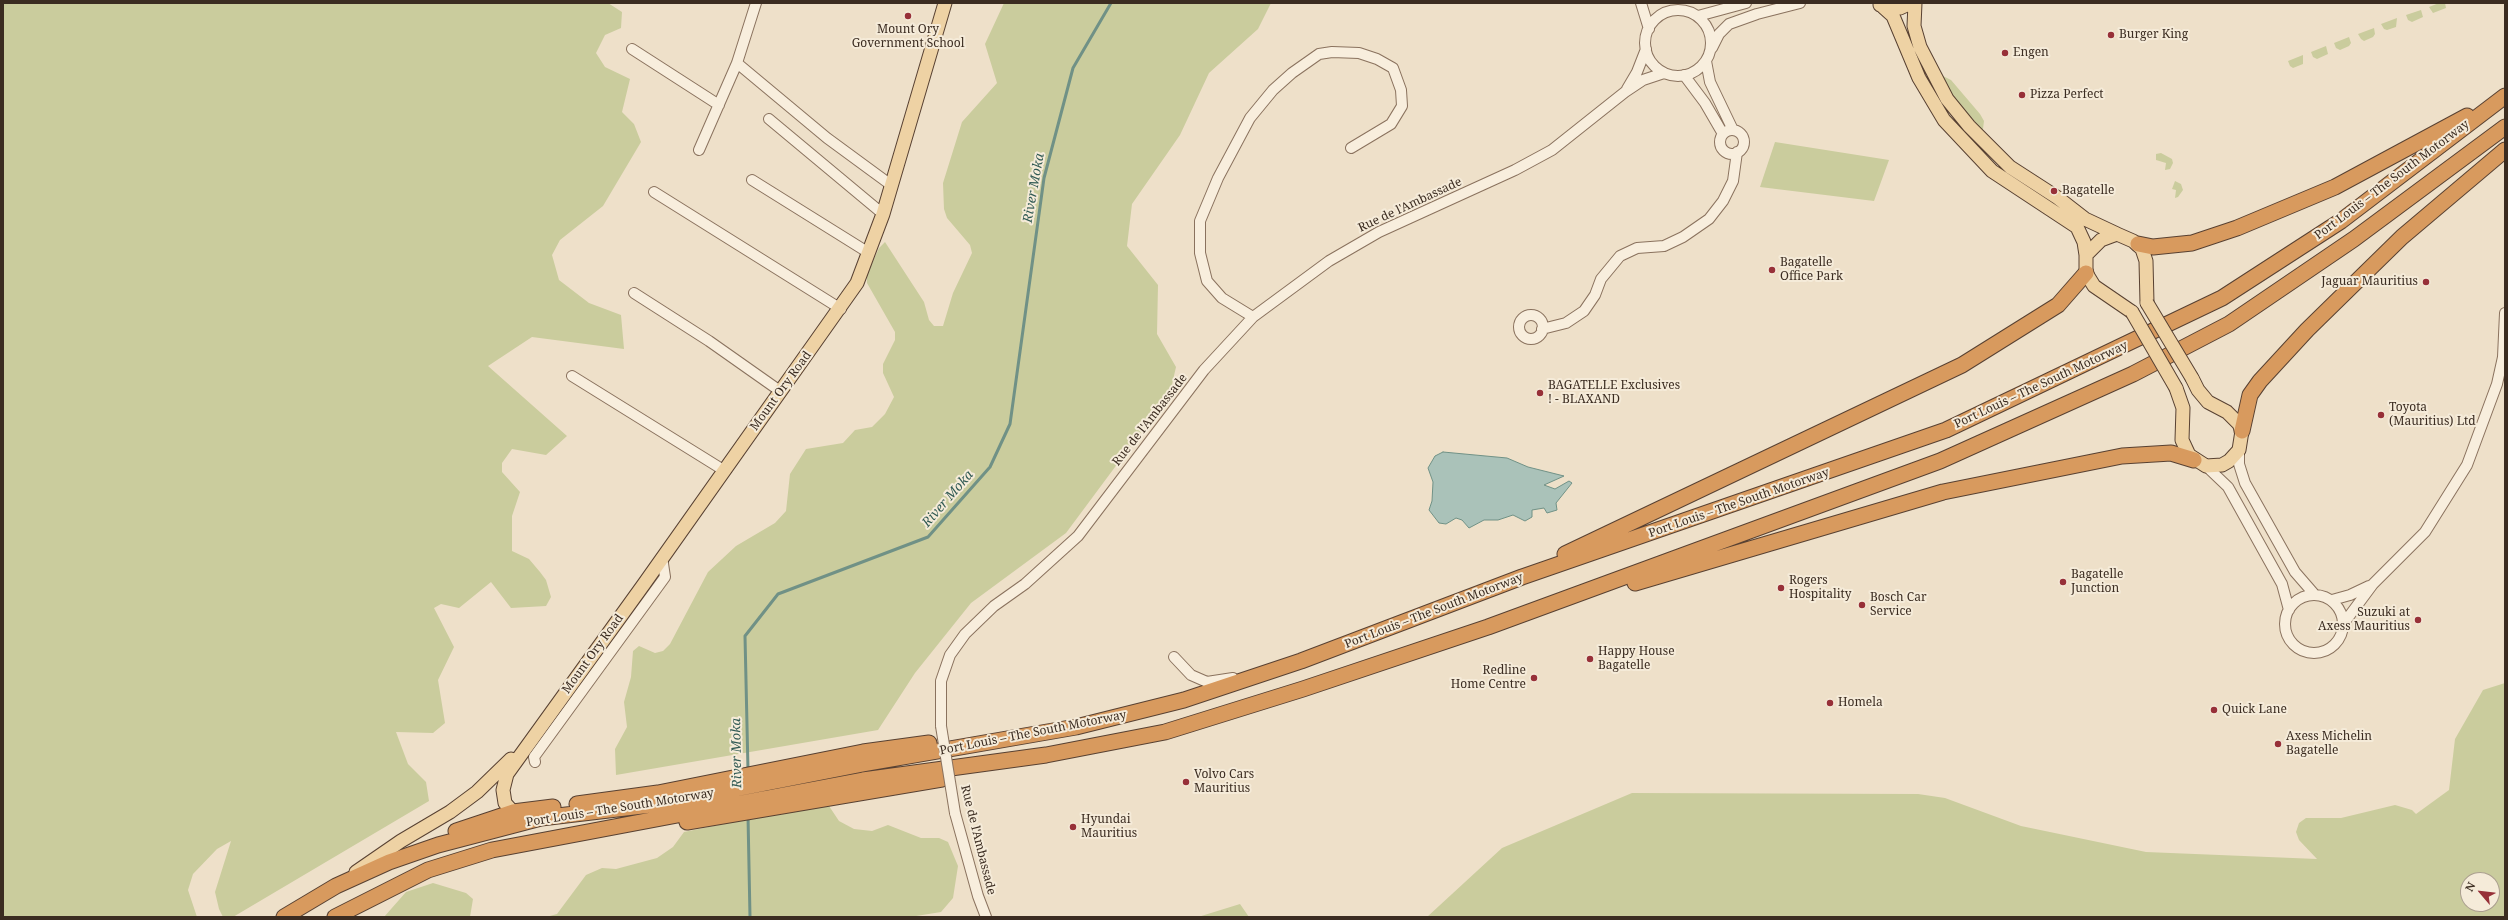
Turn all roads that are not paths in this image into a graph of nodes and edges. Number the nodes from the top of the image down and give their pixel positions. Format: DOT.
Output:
graph roads {
  1 [pos="756,3"];
  2 [pos="946,3"];
  3 [pos="1641,3"];
  4 [pos="1746,3"];
  5 [pos="1800,3"];
  6 [pos="1911,3"];
  7 [pos="1915,3"];
  8 [pos="1880,5"];
  9 [pos="1675,6"];
  10 [pos="1698,16"];
  11 [pos="1648,29"];
  12 [pos="632,49"];
  13 [pos="1646,49"];
  14 [pos="1710,51"];
  15 [pos="1706,61"];
  16 [pos="737,63"];
  17 [pos="1664,73"];
  18 [pos="1684,75"];
  19 [pos="1625,92"];
  20 [pos="2505,96"];
  21 [pos="719,105"];
  22 [pos="769,119"];
  23 [pos="2505,128"];
  24 [pos="1733,130"];
  25 [pos="1723,134"];
  26 [pos="1351,148"];
  27 [pos="699,150"];
  28 [pos="2505,150"];
  29 [pos="1737,152"];
  30 [pos="752,180"];
  31 [pos="891,185"];
  32 [pos="654,192"];
  33 [pos="883,214"];
  34 [pos="2117,234"];
  35 [pos="2138,244"];
  36 [pos="869,253"];
  37 [pos="2086,255"];
  38 [pos="2086,273"];
  39 [pos="634,293"];
  40 [pos="841,309"];
  41 [pos="2505,313"];
  42 [pos="1253,318"];
  43 [pos="1542,329"];
  44 [pos="572,376"];
  45 [pos="780,391"];
  46 [pos="2242,431"];
  47 [pos="2239,450"];
  48 [pos="2200,463"];
  49 [pos="725,471"];
  50 [pos="662,557"];
  51 [pos="1522,577"];
  52 [pos="2372,584"];
  53 [pos="2315,595"];
  54 [pos="2332,600"];
  55 [pos="2289,610"];
  56 [pos="2344,623"];
  57 [pos="1488,627"];
  58 [pos="1174,657"];
  59 [pos="1301,661"];
  60 [pos="532,736"];
  61 [pos="535,762"];
  62 [pos="660,810"];
  63 [pos="513,812"];
  64 [pos="389,862"];
  65 [pos="336,886"];
  66 [pos="284,917"];
  67 [pos="335,917"];
  68 [pos="986,917"];
  1 -- 16 [label="street"];
  2 -- 31 [label="main road, Mount Ory Road"];
  3 -- 11 [label="street"];
  4 -- 10 [label="street"];
  5 -- 14 [label="street"];
  6 -- 8 [label="main road"];
  7 -- 34 [label="main road"];
  8 -- 37 [label="main road"];
  9 -- 10 [label="street"];
  9 -- 11 [label="street"];
  10 -- 14 [label="street"];
  11 -- 13 [label="street"];
  12 -- 21 [label="street"];
  13 -- 17 [label="street"];
  13 -- 19 [label="street"];
  14 -- 15 [label="street"];
  15 -- 18 [label="street"];
  15 -- 24 [label="street"];
  16 -- 21 [label="street"];
  16 -- 31 [label="street"];
  17 -- 18 [label="street"];
  17 -- 19 [label="street, Rue de l'Ambassade"];
  18 -- 25 [label="street"];
  19 -- 42 [label="street, Rue de l'Ambassade"];
  20 -- 35 [label="highway"];
  20 -- 51 [label="highway, Port Louis – The South Motorway"];
  21 -- 27 [label="street"];
  22 -- 33 [label="street"];
  23 -- 57 [label="highway, Port Louis – The South Motorway"];
  24 -- 25 [label="street"];
  24 -- 29 [label="street"];
  25 -- 29 [label="street"];
  26 -- 42 [label="street"];
  28 -- 46 [label="highway"];
  29 -- 43 [label="street"];
  30 -- 36 [label="street"];
  31 -- 33 [label="main road, Mount Ory Road"];
  32 -- 40 [label="street"];
  33 -- 36 [label="main road, Mount Ory Road"];
  34 -- 35 [label="main road"];
  34 -- 37 [label="main road"];
  35 -- 46 [label="main road, bridge"];
  36 -- 40 [label="main road, Mount Ory Road"];
  37 -- 38 [label="main road"];
  38 -- 48 [label="main road, bridge"];
  38 -- 51 [label="highway"];
  39 -- 45 [label="street"];
  40 -- 45 [label="main road, Mount Ory Road"];
  41 -- 52 [label="street"];
  42 -- 68 [label="street, Rue de l'Ambassade, bridge"];
  44 -- 49 [label="street"];
  45 -- 49 [label="main road, Mount Ory Road"];
  46 -- 47 [label="main road"];
  47 -- 48 [label="main road"];
  47 -- 53 [label="street"];
  48 -- 55 [label="street"];
  48 -- 57 [label="highway"];
  49 -- 50 [label="main road, Mount Ory Road"];
  50 -- 60 [label="main road, Mount Ory Road"];
  50 -- 61 [label="street"];
  51 -- 59 [label="highway, Port Louis – The South Motorway"];
  52 -- 54 [label="street"];
  52 -- 56 [label="street"];
  53 -- 54 [label="street"];
  53 -- 55 [label="street"];
  54 -- 56 [label="street"];
  55 -- 56 [label="street"];
  57 -- 62 [label="highway, Port Louis – The South Motorway"];
  58 -- 59 [label="street"];
  59 -- 62 [label="highway, Port Louis – The South Motorway"];
  60 -- 63 [label="main road, Mount Ory Road"];
  60 -- 65 [label="main road, Mount Ory Road"];
  62 -- 63 [label="highway"];
  62 -- 64 [label="highway, Port Louis – The South Motorway"];
  62 -- 67 [label="highway, Port Louis – The South Motorway"];
  63 -- 64 [label="highway"];
  64 -- 65 [label="highway, Port Louis – The South Motorway"];
  65 -- 66 [label="highway, Port Louis – The South Motorway"];
}
